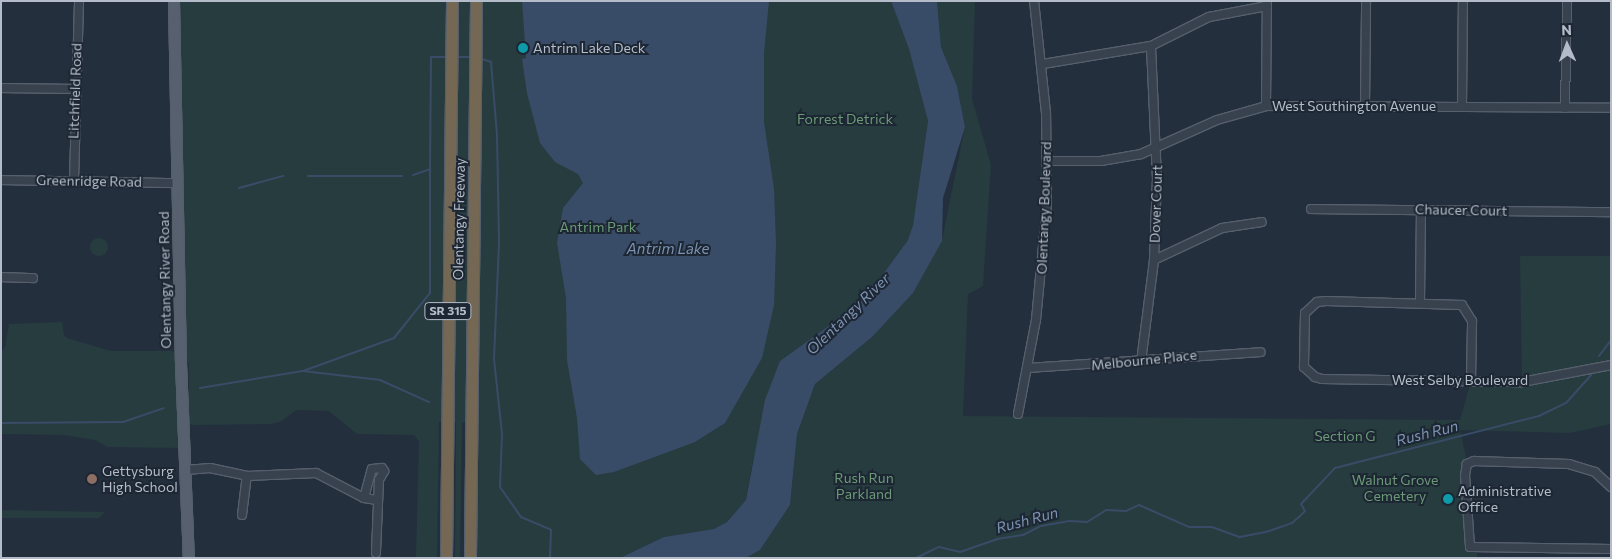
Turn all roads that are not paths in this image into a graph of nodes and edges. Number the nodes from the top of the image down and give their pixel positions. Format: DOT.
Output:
graph roads {
  1 [pos="79,1"];
  2 [pos="174,1"];
  3 [pos="452,1"];
  4 [pos="476,1"];
  5 [pos="1034,1"];
  6 [pos="1366,1"];
  7 [pos="1463,1"];
  8 [pos="1567,1"];
  9 [pos="1267,4"];
  10 [pos="1151,46"];
  11 [pos="1042,64"];
  12 [pos="1,88"];
  13 [pos="74,89"];
  14 [pos="1365,105"];
  15 [pos="1266,106"];
  16 [pos="1462,106"];
  17 [pos="1565,108"];
  18 [pos="1611,108"];
  19 [pos="1158,149"];
  20 [pos="1047,161"];
  21 [pos="1,180"];
  22 [pos="74,181"];
  23 [pos="177,183"];
  24 [pos="1311,208"];
  25 [pos="1421,210"];
  26 [pos="1611,212"];
  27 [pos="1262,222"];
  28 [pos="1154,260"];
  29 [pos="1,277"];
  30 [pos="33,278"];
  31 [pos="1420,302"];
  32 [pos="1260,352"];
  33 [pos="1141,362"];
  34 [pos="1606,365"];
  35 [pos="1028,368"];
  36 [pos="1471,381"];
  37 [pos="1018,414"];
  38 [pos="186,470"];
  39 [pos="248,476"];
  40 [pos="1611,487"];
  41 [pos="364,498"];
  42 [pos="377,500"];
  43 [pos="242,515"];
  44 [pos="1611,549"];
  45 [pos="376,553"];
  46 [pos="189,558"];
  47 [pos="446,558"];
  48 [pos="470,558"];
  1 -- 13 [label="street, Litchfield Road"];
  2 -- 23 [label="main road, Olentangy River Road"];
  3 -- 47 [label="highway, Olentangy Freeway / SR 315"];
  4 -- 48 [label="highway, Olentangy Freeway / SR 315"];
  5 -- 11 [label="street, Olentangy Boulevard"];
  6 -- 14 [label="street"];
  7 -- 16 [label="street"];
  8 -- 17 [label="street"];
  9 -- 10 [label="street"];
  9 -- 15 [label="street"];
  10 -- 11 [label="street"];
  10 -- 19 [label="street, Dover Court"];
  11 -- 20 [label="street, Olentangy Boulevard"];
  12 -- 13 [label="street"];
  13 -- 22 [label="street, Litchfield Road"];
  14 -- 15 [label="street, West Southington Avenue"];
  14 -- 16 [label="street, West Southington Avenue"];
  15 -- 19 [label="street, West Southington Avenue"];
  16 -- 17 [label="street, West Southington Avenue"];
  17 -- 18 [label="street, West Southington Avenue"];
  19 -- 20 [label="street, West Southington Avenue"];
  19 -- 28 [label="street, Dover Court"];
  20 -- 35 [label="street, Olentangy Boulevard"];
  21 -- 22 [label="street, Greenridge Road"];
  22 -- 23 [label="street, Greenridge Road"];
  23 -- 38 [label="main road, Olentangy River Road"];
  24 -- 25 [label="street, Chaucer Court"];
  25 -- 26 [label="street, Chaucer Court"];
  25 -- 31 [label="street"];
  27 -- 28 [label="street"];
  28 -- 33 [label="street, Dover Court"];
  29 -- 30 [label="street"];
  31 -- 36 [label="street"];
  31 -- 36 [label="street, West Selby Boulevard"];
  32 -- 33 [label="street, Melbourne Place"];
  33 -- 35 [label="street, Melbourne Place"];
  34 -- 36 [label="street, West Selby Boulevard"];
  35 -- 37 [label="street, Olentangy Boulevard"];
  38 -- 39 [label="street"];
  38 -- 46 [label="main road, Olentangy River Road"];
  39 -- 41 [label="street"];
  39 -- 43 [label="street"];
  40 -- 44 [label="street"];
  41 -- 42 [label="street"];
  41 -- 42 [label="street"];
  42 -- 45 [label="street"];
}
